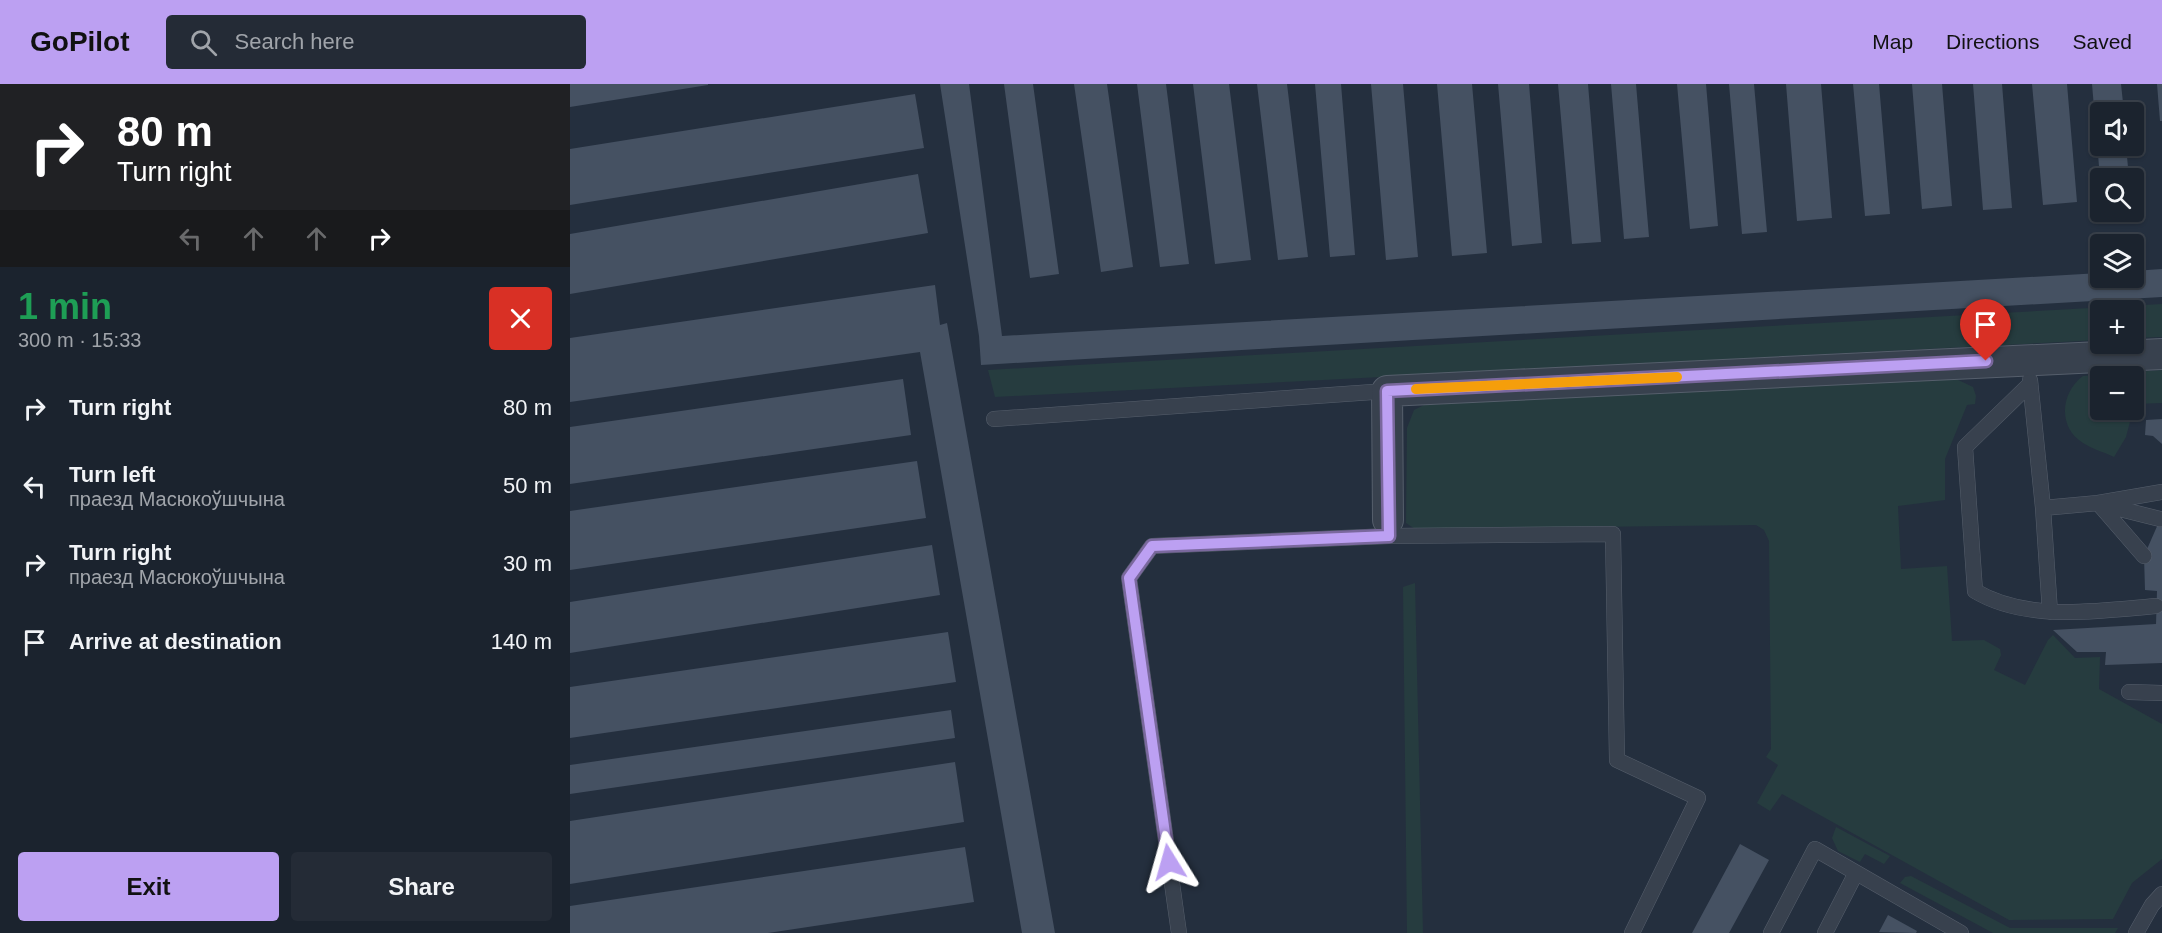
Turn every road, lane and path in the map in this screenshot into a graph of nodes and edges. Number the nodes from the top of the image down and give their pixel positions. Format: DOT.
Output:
graph roads {
  1 [pos="2162,354"];
  2 [pos="2031,372"];
  3 [pos="1387,391"];
  4 [pos="994,419"];
  5 [pos="2162,492"];
  6 [pos="2098,503"];
  7 [pos="2043,508"];
  8 [pos="2160,519"];
  9 [pos="1388,528"];
  10 [pos="2144,556"];
  11 [pos="2156,606"];
  12 [pos="2050,612"];
  13 [pos="2129,692"];
  14 [pos="2162,693"];
  15 [pos="1856,873"];
  16 [pos="2162,894"];
  17 [pos="1179,933"];
  18 [pos="1632,933"];
  19 [pos="1771,933"];
  20 [pos="1825,933"];
  21 [pos="1961,933"];
  22 [pos="2136,933"];
  1 -- 2 [label="street"];
  2 -- 3 [label="street"];
  2 -- 7 [label="lane"];
  2 -- 12 [label="lane"];
  3 -- 4 [label="lane"];
  3 -- 9 [label="street"];
  5 -- 6 [label="lane"];
  6 -- 7 [label="lane"];
  6 -- 8 [label="lane"];
  6 -- 10 [label="lane"];
  7 -- 12 [label="lane"];
  9 -- 17 [label="lane"];
  9 -- 18 [label="lane"];
  11 -- 12 [label="lane"];
  13 -- 14 [label="lane"];
  15 -- 19 [label="lane"];
  15 -- 20 [label="lane"];
  15 -- 21 [label="lane"];
  16 -- 22 [label="lane"];
}
